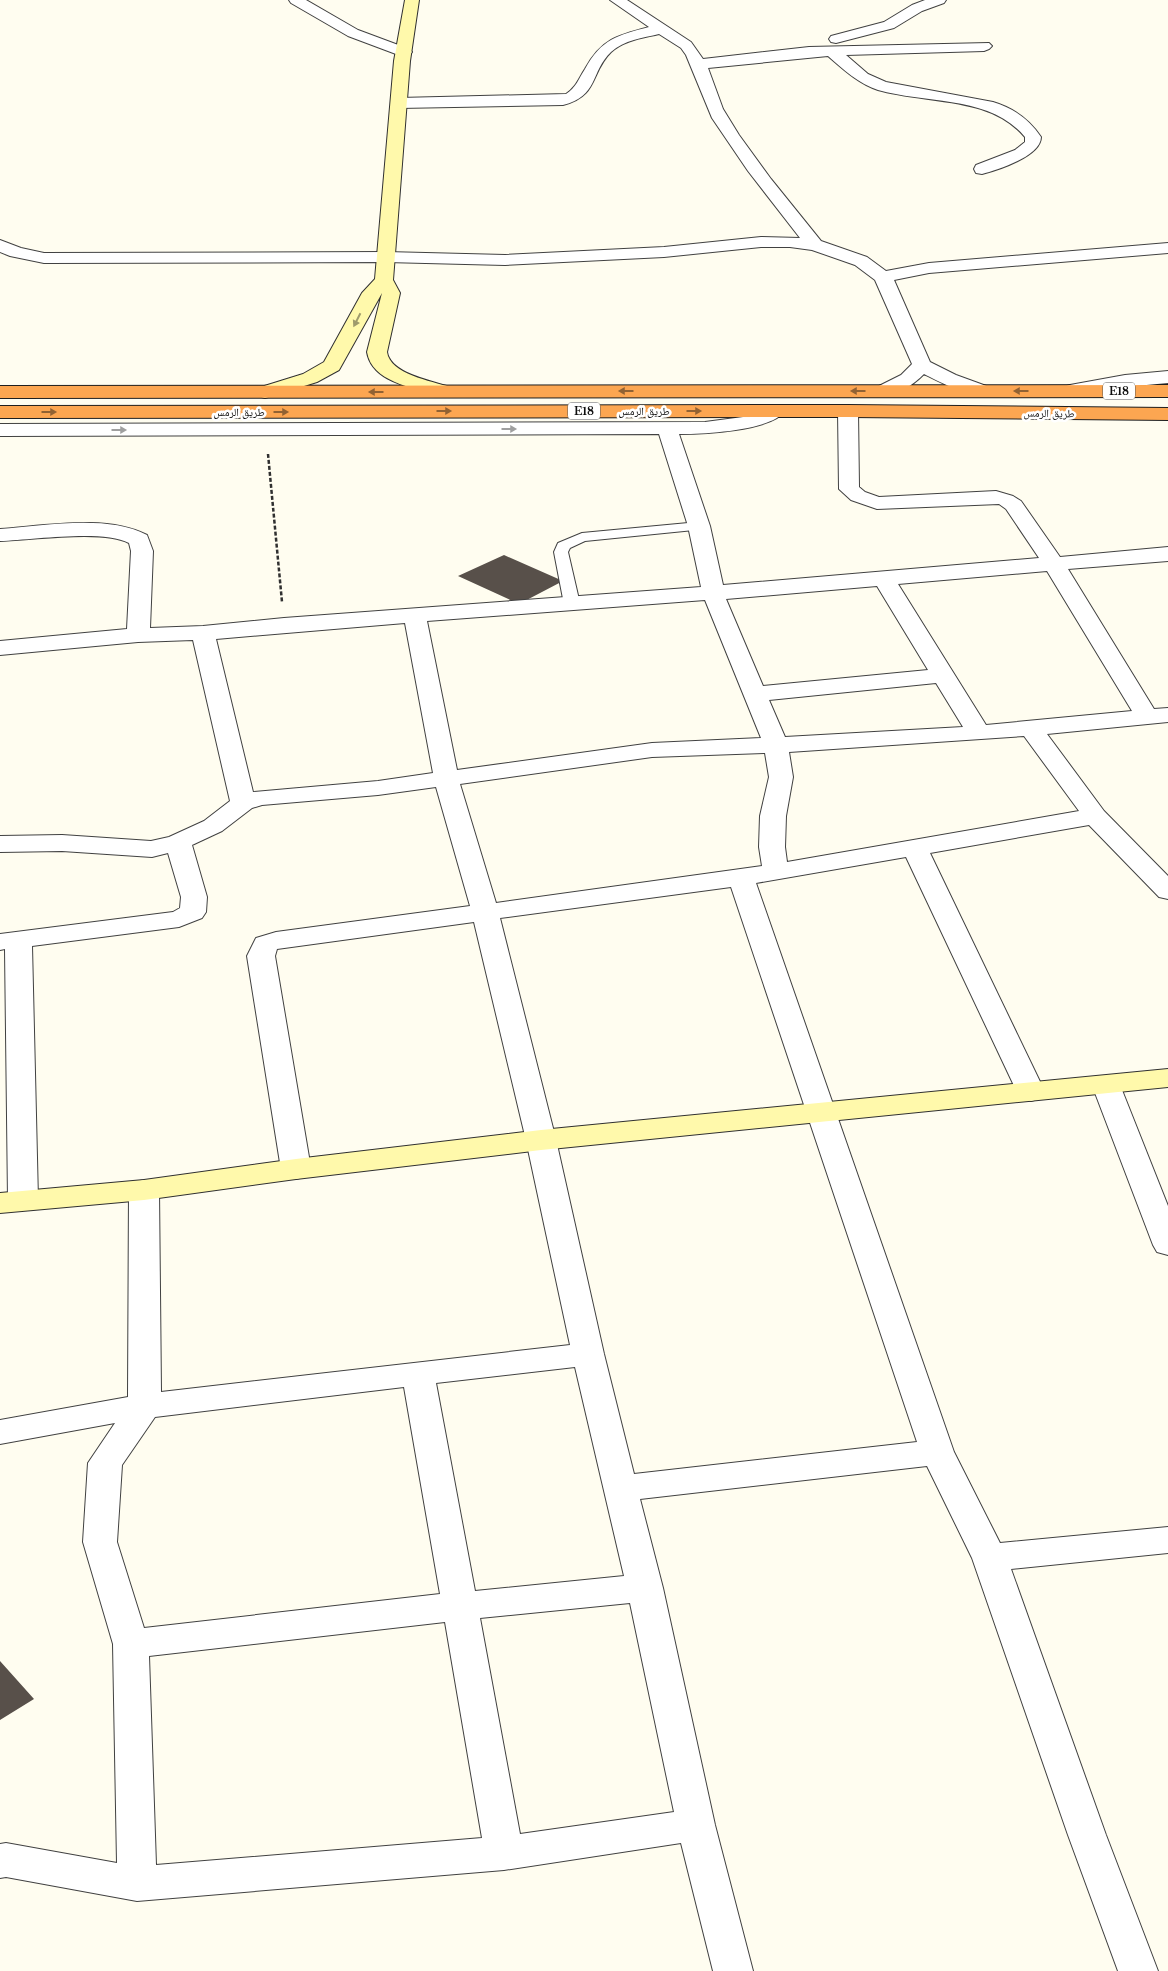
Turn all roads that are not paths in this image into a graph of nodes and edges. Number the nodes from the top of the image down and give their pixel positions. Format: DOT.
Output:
graph roads {
  1 [pos="296,0"];
  2 [pos="412,0"];
  3 [pos="617,0"];
  4 [pos="939,0"];
  5 [pos="661,29"];
  6 [pos="984,46"];
  7 [pos="831,51"];
  8 [pos="404,52"];
  9 [pos="784,53"];
  10 [pos="700,64"];
  11 [pos="399,103"];
  12 [pos="982,169"];
  13 [pos="0,245"];
  14 [pos="815,245"];
  15 [pos="1168,248"];
  16 [pos="386,257"];
  17 [pos="883,276"];
  18 [pos="384,280"];
  19 [pos="922,365"];
  20 [pos="1168,377"];
  21 [pos="443,391"];
  22 [pos="884,391"];
  23 [pos="982,391"];
  24 [pos="1070,391"];
  25 [pos="1168,391"];
  26 [pos="0,392"];
  27 [pos="264,392"];
  28 [pos="775,411"];
  29 [pos="848,411"];
  30 [pos="0,412"];
  31 [pos="1168,414"];
  32 [pos="667,428"];
  33 [pos="0,430"];
  34 [pos="699,526"];
  35 [pos="0,535"];
  36 [pos="1168,554"];
  37 [pos="1054,564"];
  38 [pos="884,579"];
  39 [pos="713,593"];
  40 [pos="572,604"];
  41 [pos="415,615"];
  42 [pos="204,633"];
  43 [pos="138,635"];
  44 [pos="0,648"];
  45 [pos="944,675"];
  46 [pos="756,694"];
  47 [pos="1158,716"];
  48 [pos="1030,728"];
  49 [pos="979,733"];
  50 [pos="776,745"];
  51 [pos="446,778"];
  52 [pos="243,803"];
  53 [pos="1095,816"];
  54 [pos="178,842"];
  55 [pos="0,844"];
  56 [pos="915,848"];
  57 [pos="776,872"];
  58 [pos="741,878"];
  59 [pos="1168,890"];
  60 [pos="485,912"];
  61 [pos="9,940"];
  62 [pos="1168,1078"];
  63 [pos="1106,1085"];
  64 [pos="1031,1092"];
  65 [pos="821,1111"];
  66 [pos="541,1140"];
  67 [pos="296,1169"];
  68 [pos="144,1190"];
  69 [pos="12,1202"];
  70 [pos="1168,1245"];
  71 [pos="588,1354"];
  72 [pos="418,1374"];
  73 [pos="145,1406"];
  74 [pos="0,1432"];
  75 [pos="937,1452"];
  76 [pos="621,1488"];
  77 [pos="1168,1540"];
  78 [pos="990,1558"];
  79 [pos="645,1588"];
  80 [pos="460,1606"];
  81 [pos="131,1644"];
  82 [pos="696,1825"];
  83 [pos="504,1853"];
  84 [pos="0,1860"];
  85 [pos="137,1884"];
  86 [pos="733,1971"];
  87 [pos="1138,1971"];
  1 -- 8 [label="street"];
  2 -- 8 [label="main road"];
  3 -- 5 [label="street"];
  4 -- 9 [label="street"];
  5 -- 10 [label="street"];
  5 -- 11 [label="street"];
  6 -- 7 [label="street"];
  7 -- 9 [label="street"];
  7 -- 12 [label="street"];
  8 -- 11 [label="main road"];
  9 -- 10 [label="street"];
  10 -- 14 [label="street"];
  11 -- 16 [label="main road"];
  13 -- 16 [label="street"];
  14 -- 16 [label="street"];
  14 -- 17 [label="street"];
  15 -- 17 [label="street"];
  16 -- 18 [label="main road"];
  17 -- 19 [label="street"];
  18 -- 21 [label="main road"];
  18 -- 27 [label="main road, one-way"];
  19 -- 22 [label="street"];
  19 -- 23 [label="street"];
  20 -- 24 [label="street"];
  22 -- 21 [label="highway, طريق الرمس / E18, one-way"];
  21 -- 27 [label="highway, طريق الرمس / E18, one-way"];
  22 -- 23 [label="highway, طريق الرمس / E18"];
  24 -- 23 [label="highway, طريق الرمس / E18, one-way"];
  24 -- 25 [label="highway, طريق الرمس / E18"];
  26 -- 27 [label="highway, طريق الرمس / E18"];
  28 -- 29 [label="highway, طريق الرمس / E18"];
  30 -- 28 [label="highway, طريق الرمس / E18, one-way"];
  28 -- 32 [label="street"];
  29 -- 31 [label="highway, طريق الرمس / E18"];
  29 -- 37 [label="street"];
  33 -- 32 [label="street, one-way"];
  32 -- 34 [label="street"];
  34 -- 39 [label="street"];
  34 -- 40 [label="lane"];
  35 -- 43 [label="street"];
  36 -- 37 [label="street"];
  37 -- 38 [label="street"];
  37 -- 47 [label="street"];
  38 -- 39 [label="street"];
  38 -- 45 [label="street"];
  39 -- 40 [label="street"];
  39 -- 46 [label="street"];
  40 -- 41 [label="street"];
  41 -- 42 [label="street"];
  41 -- 51 [label="street"];
  42 -- 43 [label="street"];
  42 -- 52 [label="street"];
  43 -- 44 [label="street"];
  45 -- 46 [label="street"];
  45 -- 49 [label="street"];
  46 -- 50 [label="street"];
  47 -- 48 [label="street"];
  48 -- 49 [label="street"];
  48 -- 53 [label="street"];
  49 -- 50 [label="street"];
  50 -- 51 [label="street"];
  50 -- 57 [label="street"];
  51 -- 52 [label="street"];
  51 -- 60 [label="street"];
  52 -- 54 [label="street"];
  53 -- 56 [label="street"];
  53 -- 59 [label="street"];
  54 -- 55 [label="street"];
  54 -- 61 [label="street"];
  56 -- 57 [label="street"];
  56 -- 64 [label="street"];
  57 -- 58 [label="street"];
  58 -- 60 [label="street"];
  58 -- 65 [label="street"];
  60 -- 66 [label="street"];
  60 -- 67 [label="street"];
  61 -- 69 [label="street"];
  62 -- 63 [label="main road"];
  63 -- 64 [label="main road"];
  63 -- 70 [label="street"];
  64 -- 65 [label="main road"];
  65 -- 66 [label="main road"];
  65 -- 75 [label="street"];
  66 -- 67 [label="main road"];
  66 -- 71 [label="street"];
  67 -- 68 [label="main road"];
  68 -- 69 [label="main road"];
  68 -- 73 [label="street"];
  71 -- 72 [label="street"];
  71 -- 76 [label="street"];
  72 -- 73 [label="street"];
  72 -- 80 [label="street"];
  73 -- 74 [label="street"];
  73 -- 81 [label="street"];
  75 -- 76 [label="street"];
  75 -- 78 [label="street"];
  76 -- 79 [label="street"];
  77 -- 78 [label="street"];
  78 -- 87 [label="street"];
  79 -- 80 [label="street"];
  79 -- 82 [label="street"];
  80 -- 81 [label="street"];
  80 -- 83 [label="street"];
  81 -- 85 [label="street"];
  82 -- 83 [label="street"];
  82 -- 86 [label="street"];
  83 -- 85 [label="street"];
  84 -- 85 [label="street"];
}
